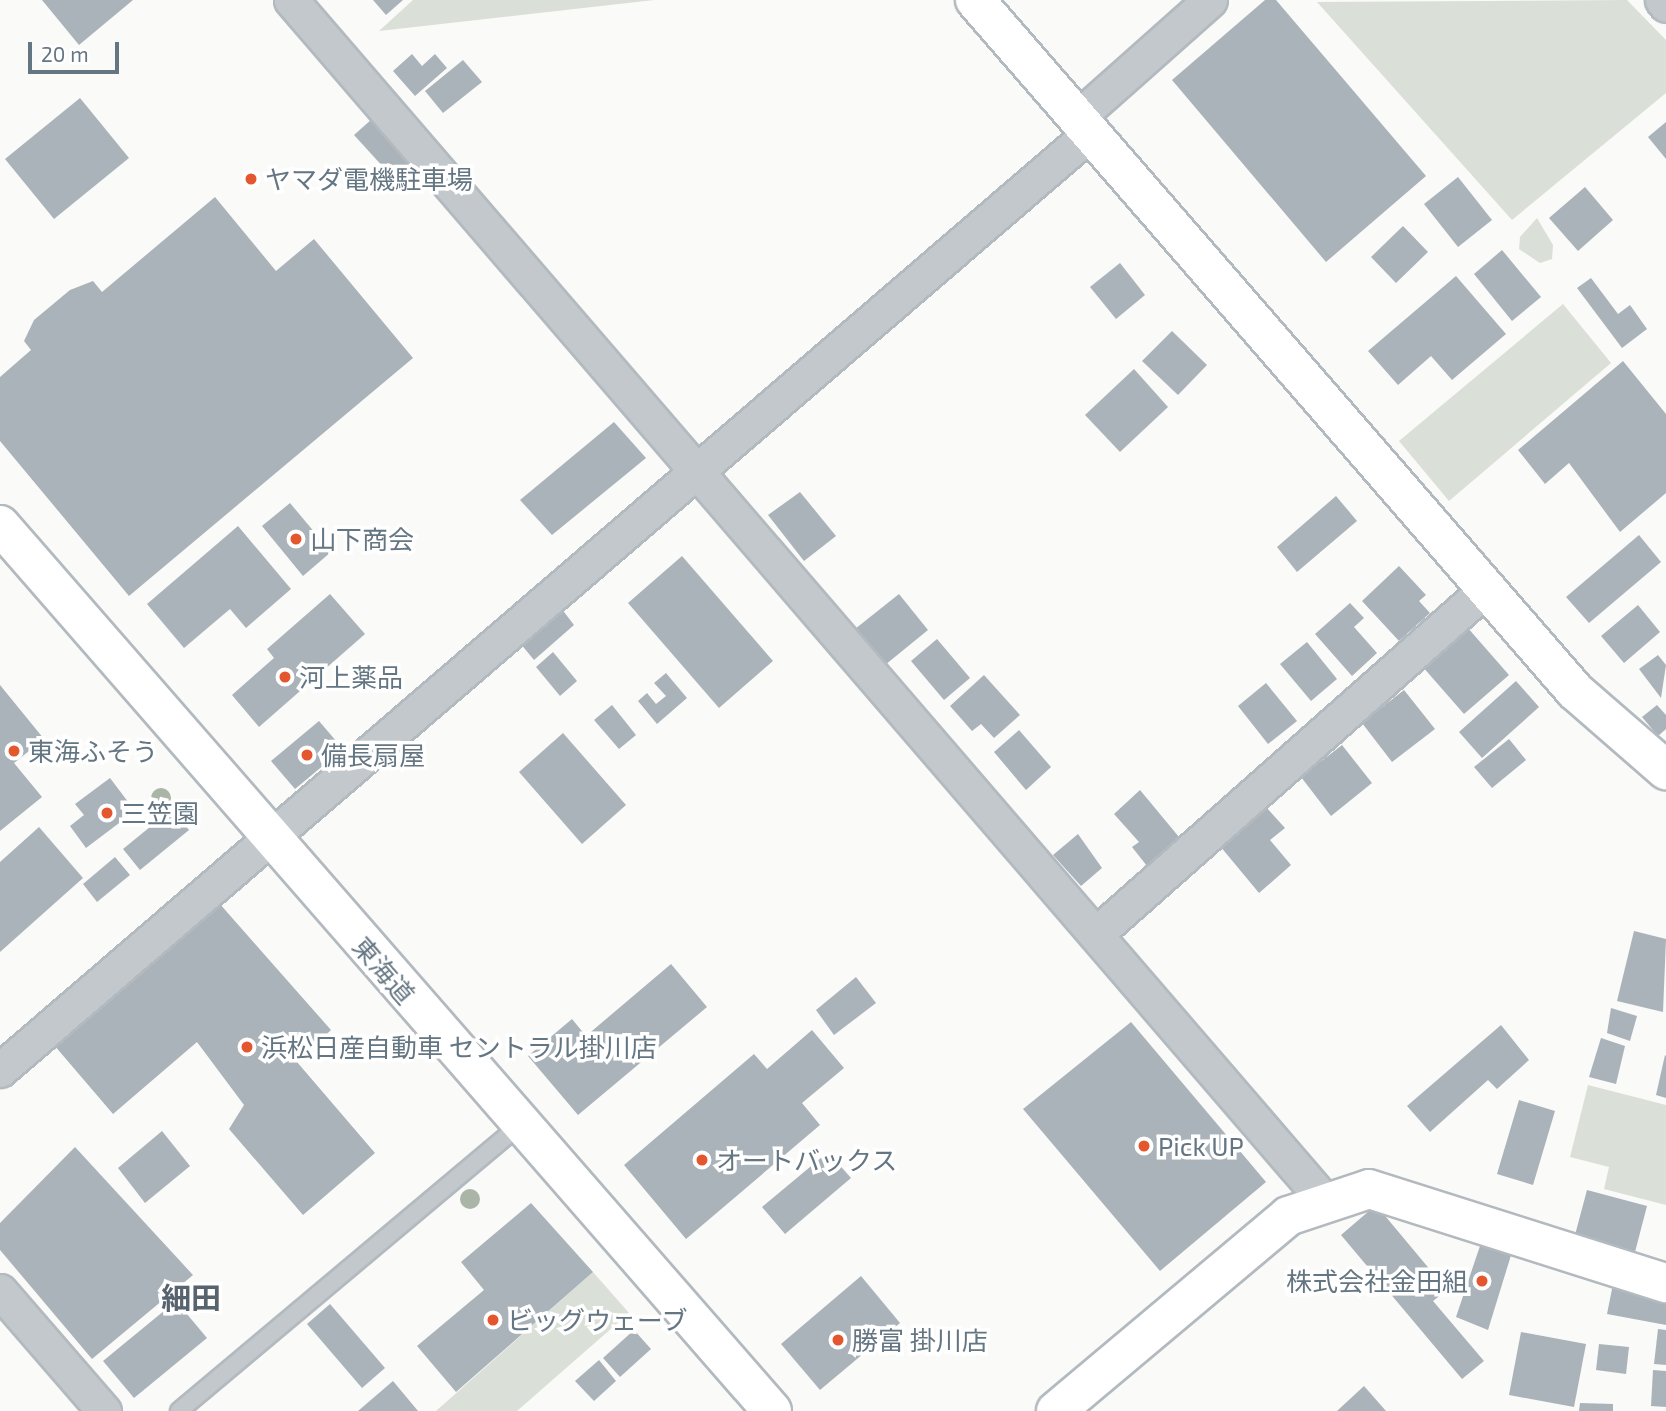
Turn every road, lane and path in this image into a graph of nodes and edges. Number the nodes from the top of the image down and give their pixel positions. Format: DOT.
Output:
graph roads {
  1 [pos="291,0"];
  2 [pos="975,0"];
  3 [pos="1210,0"];
  4 [pos="1662,0"];
  5 [pos="1666,5"];
  6 [pos="1082,127"];
  7 [pos="698,470"];
  8 [pos="0,525"];
  9 [pos="1486,589"];
  10 [pos="1666,770"];
  11 [pos="268,839"];
  12 [pos="1096,934"];
  13 [pos="0,1070"];
  14 [pos="520,1125"];
  15 [pos="1324,1200"];
  16 [pos="1666,1283"];
  17 [pos="0,1292"];
  18 [pos="104,1411"];
  19 [pos="179,1411"];
  20 [pos="772,1411"];
  21 [pos="1056,1411"];
  1 -- 7 [label="street"];
  2 -- 6 [label="street"];
  3 -- 6 [label="street"];
  4 -- 5 [label="street"];
  6 -- 7 [label="street"];
  6 -- 9 [label="street"];
  7 -- 11 [label="street"];
  7 -- 12 [label="street"];
  8 -- 11 [label="street, 東海道"];
  9 -- 10 [label="street"];
  9 -- 12 [label="street"];
  11 -- 13 [label="street"];
  11 -- 14 [label="street, 東海道"];
  12 -- 15 [label="street"];
  14 -- 19 [label="lane"];
  14 -- 20 [label="street, 東海道"];
  15 -- 16 [label="street"];
  15 -- 21 [label="street"];
  17 -- 18 [label="street"];
}
